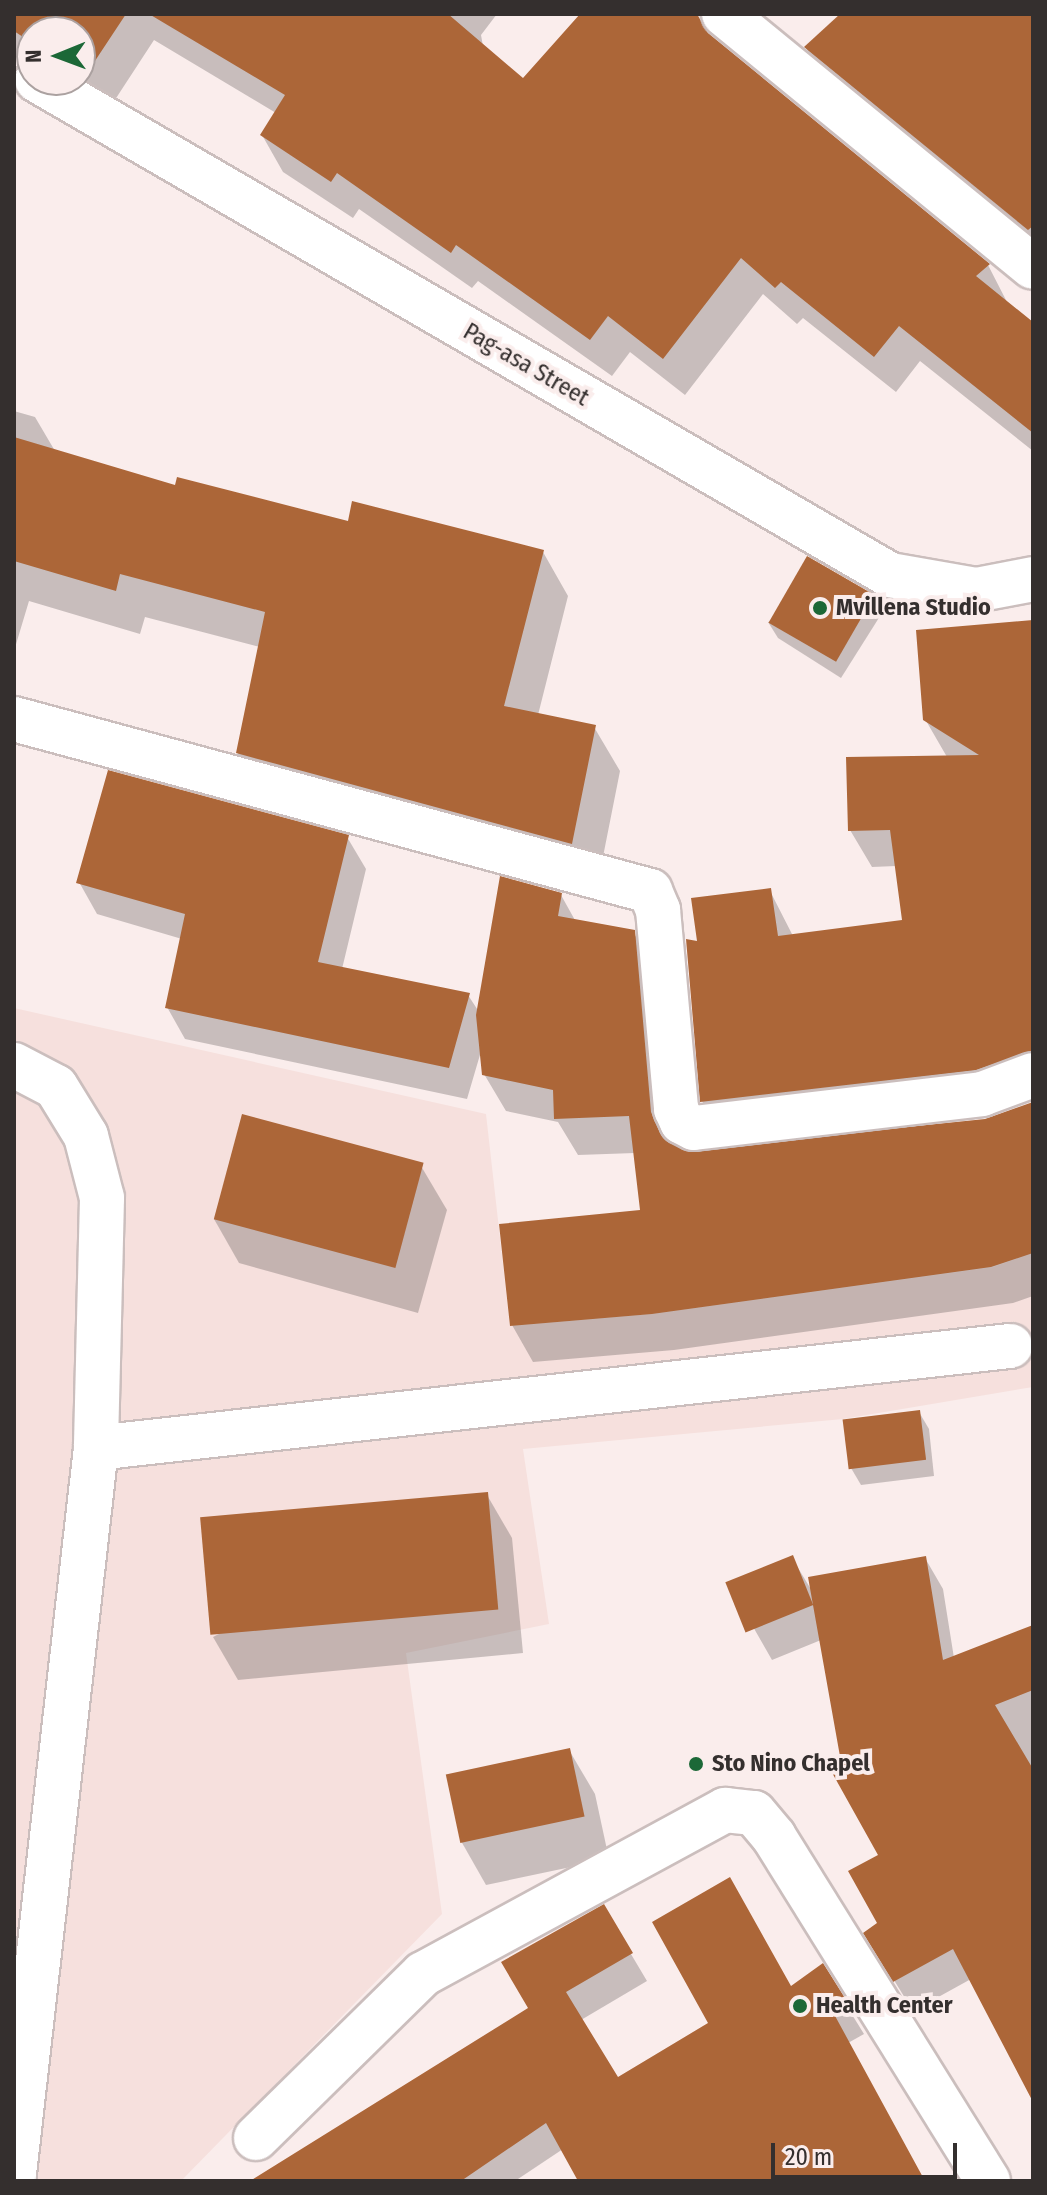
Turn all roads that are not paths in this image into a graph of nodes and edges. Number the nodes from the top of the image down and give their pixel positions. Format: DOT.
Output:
graph roads {
  1 [pos="724,14"];
  2 [pos="65,96"];
  3 [pos="1033,267"];
  4 [pos="1033,579"];
  5 [pos="14,719"];
  6 [pos="14,1065"];
  7 [pos="1033,1075"];
  8 [pos="1010,1346"];
  9 [pos="96,1448"];
  10 [pos="256,2138"];
  11 [pos="14,2173"];
  12 [pos="987,2181"];
  1 -- 3 [label="street"];
  2 -- 4 [label="street, Pag-asa Street"];
  5 -- 7 [label="street"];
  6 -- 9 [label="street"];
  8 -- 9 [label="street"];
  9 -- 11 [label="street"];
  10 -- 12 [label="street"];
}
